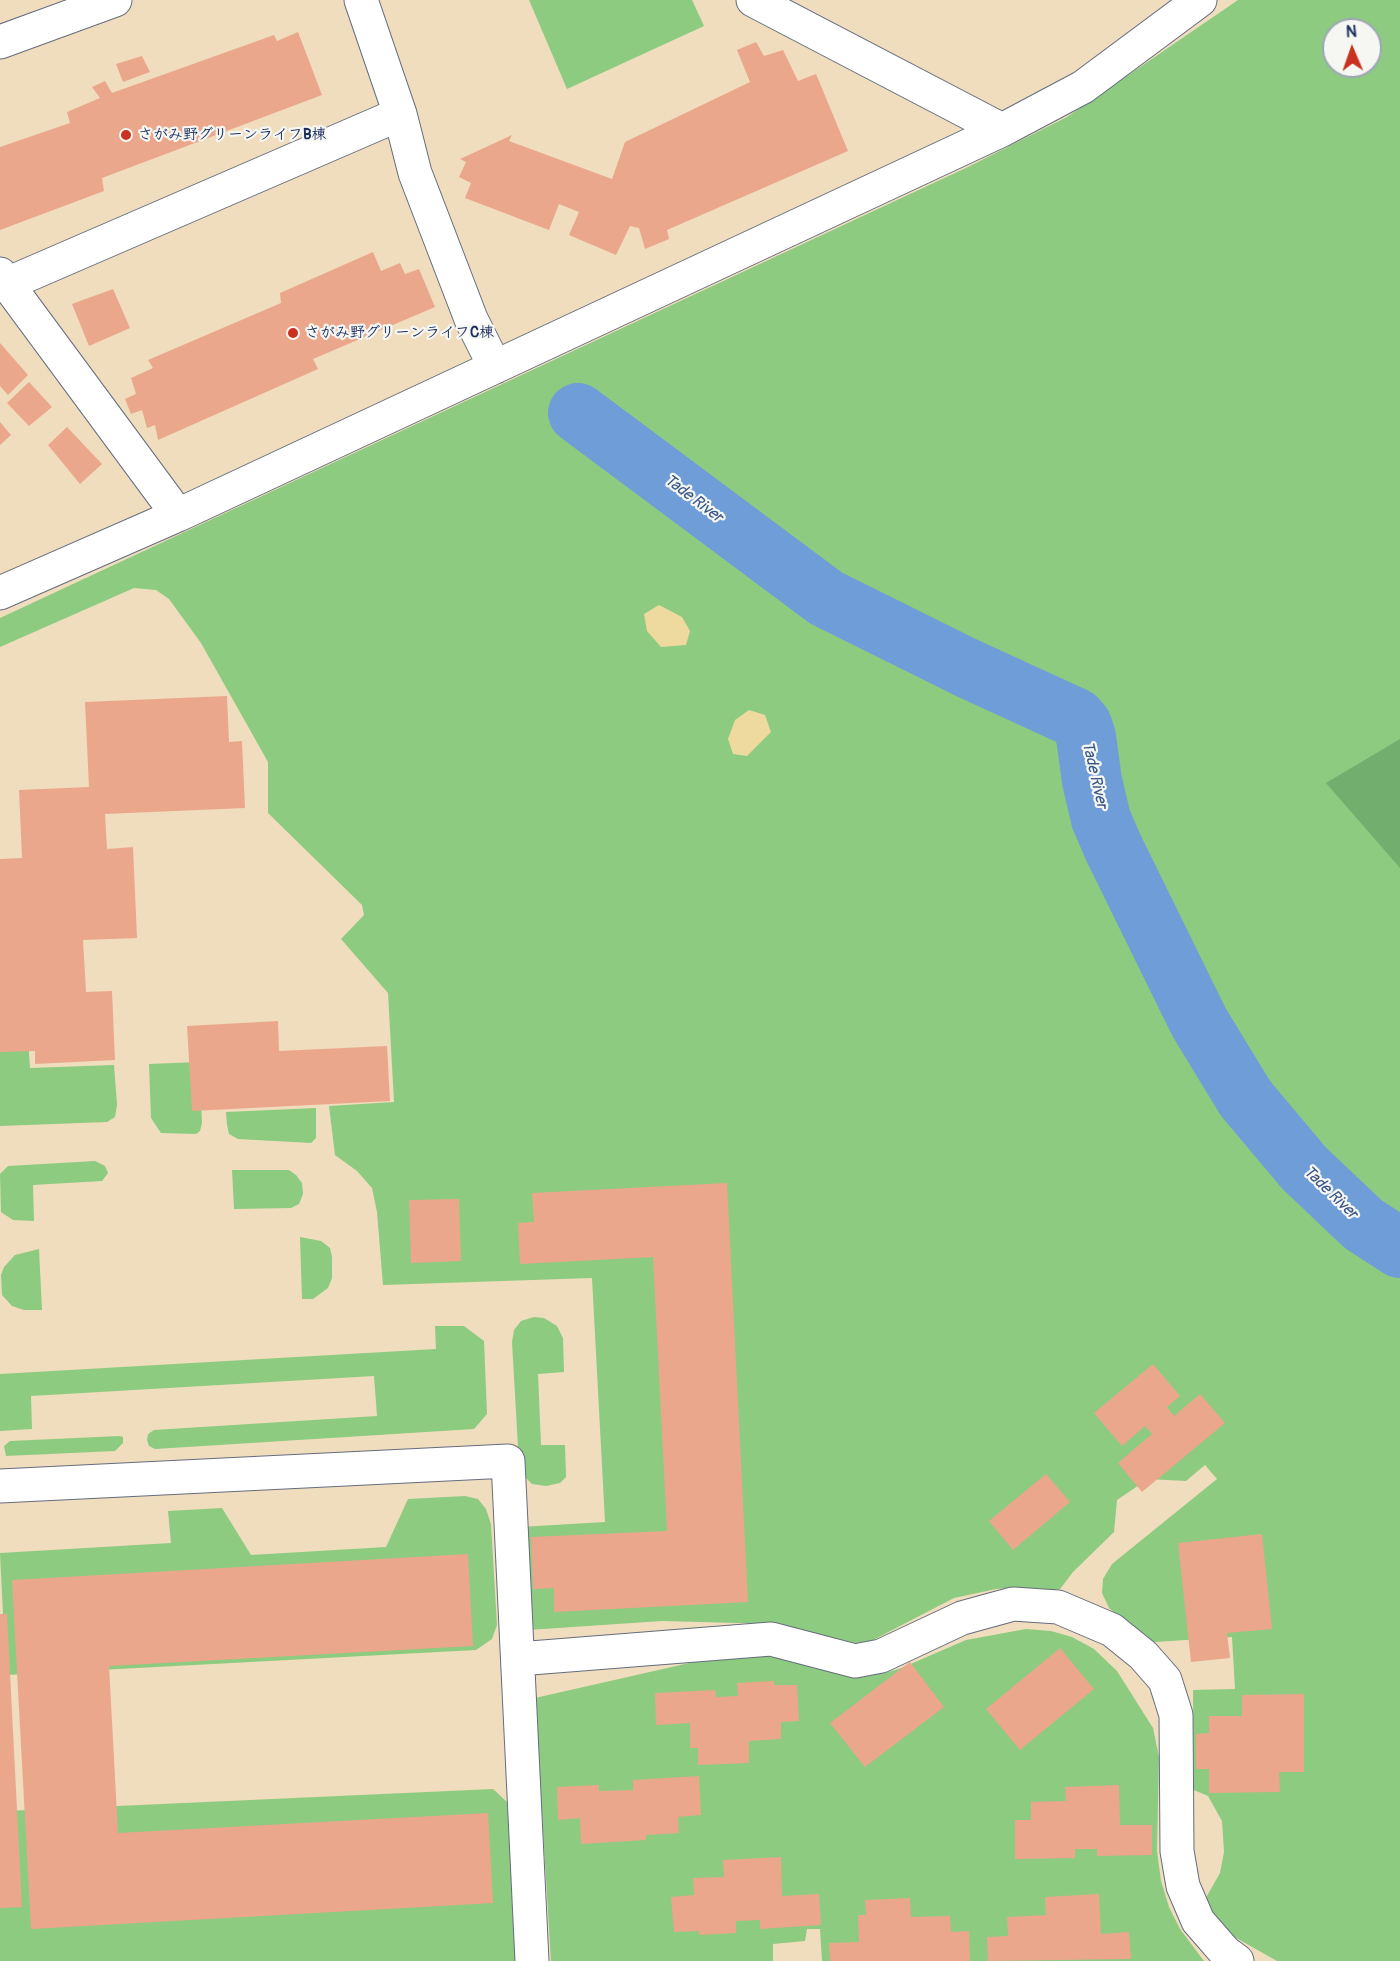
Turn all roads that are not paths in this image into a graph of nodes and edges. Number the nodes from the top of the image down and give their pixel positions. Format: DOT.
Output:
graph roads {
  1 [pos="115,0"];
  2 [pos="361,0"];
  3 [pos="753,0"];
  4 [pos="1200,0"];
  5 [pos="0,42"];
  6 [pos="400,114"];
  7 [pos="1002,130"];
  8 [pos="3,279"];
  9 [pos="495,367"];
  10 [pos="178,515"];
  11 [pos="0,593"];
  12 [pos="0,1486"];
  13 [pos="518,1659"];
  14 [pos="532,1961"];
  15 [pos="1237,1961"];
  1 -- 5 [label="street"];
  2 -- 6 [label="street"];
  3 -- 7 [label="street"];
  4 -- 7 [label="street"];
  6 -- 8 [label="street"];
  6 -- 9 [label="street"];
  7 -- 9 [label="street"];
  8 -- 10 [label="street"];
  9 -- 10 [label="street"];
  10 -- 11 [label="street"];
  12 -- 13 [label="street"];
  13 -- 14 [label="street"];
  13 -- 15 [label="street"];
}
